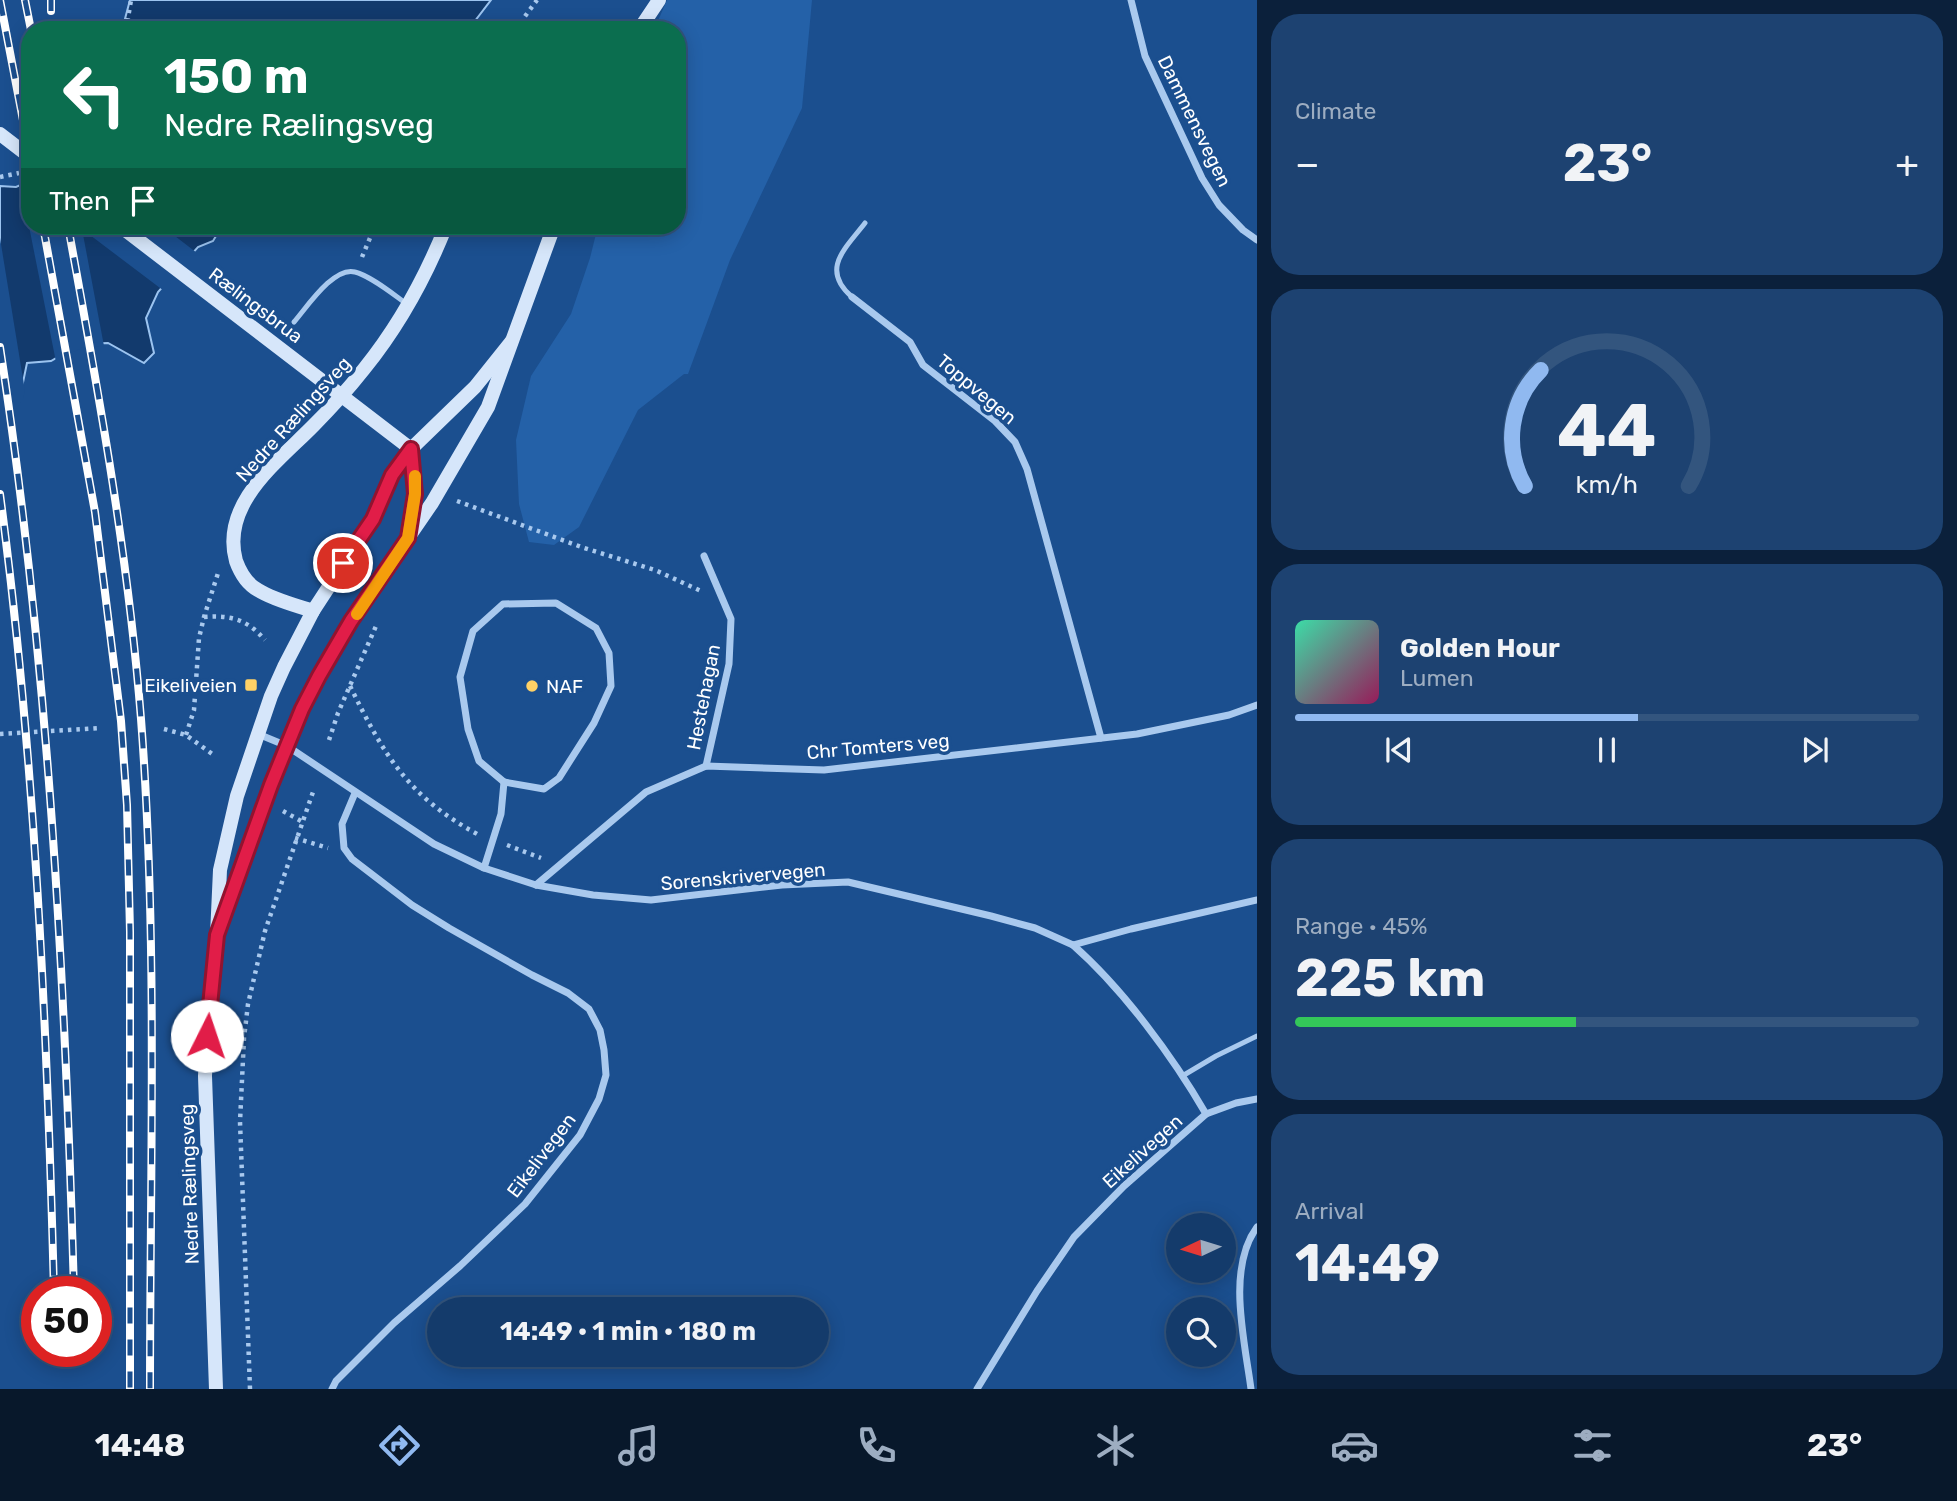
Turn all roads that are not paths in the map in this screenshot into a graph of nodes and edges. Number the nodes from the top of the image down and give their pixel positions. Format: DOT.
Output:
graph roads {
  1 [pos="659,0"];
  2 [pos="1131,0"];
  3 [pos="645,21"];
  4 [pos="0,134"];
  5 [pos="21,150"];
  6 [pos="865,223"];
  7 [pos="132,235"];
  8 [pos="443,235"];
  9 [pos="551,235"];
  10 [pos="1257,240"];
  11 [pos="852,297"];
  12 [pos="407,304"];
  13 [pos="294,322"];
  14 [pos="510,342"];
  15 [pos="411,449"];
  16 [pos="408,538"];
  17 [pos="704,556"];
  18 [pos="313,611"];
  19 [pos="1257,705"];
  20 [pos="258,734"];
  21 [pos="1101,738"];
  22 [pos="287,746"];
  23 [pos="706,766"];
  24 [pos="504,782"];
  25 [pos="355,793"];
  26 [pos="484,868"];
  27 [pos="536,885"];
  28 [pos="1257,900"];
  29 [pos="217,935"];
  30 [pos="1073,945"];
  31 [pos="1257,1036"];
  32 [pos="1184,1075"];
  33 [pos="1257,1099"];
  34 [pos="1206,1114"];
  35 [pos="1257,1227"];
  36 [pos="216,1389"];
  37 [pos="332,1389"];
  38 [pos="977,1389"];
  39 [pos="1251,1389"];
  1 -- 3 [label="main road"];
  2 -- 10 [label="street, Dammensvegen"];
  4 -- 5 [label="main road"];
  6 -- 11 [label="lane, Toppvegen"];
  7 -- 15 [label="main road, Rælingsbrua"];
  8 -- 12 [label="main road, Nedre Rælingsveg"];
  9 -- 14 [label="main road, Nedre Rælingsveg"];
  11 -- 21 [label="street, Toppvegen"];
  12 -- 13 [label="lane"];
  12 -- 18 [label="main road, Nedre Rælingsveg"];
  14 -- 15 [label="main road, Nedre Rælingsveg"];
  14 -- 16 [label="main road, Nedre Rælingsveg"];
  15 -- 16 [label="main road, Nedre Rælingsveg"];
  15 -- 18 [label="main road, Nedre Rælingsveg"];
  16 -- 22 [label="main road, Nedre Rælingsveg"];
  17 -- 23 [label="street, Hestehagan"];
  18 -- 20 [label="main road, Nedre Rælingsveg"];
  19 -- 21 [label="street, Chr Tomters veg"];
  20 -- 22 [label="street, Sorenskrivervegen"];
  20 -- 29 [label="main road, Nedre Rælingsveg"];
  21 -- 23 [label="street, Chr Tomters veg"];
  22 -- 25 [label="street, Sorenskrivervegen"];
  22 -- 29 [label="main road, Nedre Rælingsveg"];
  23 -- 27 [label="street, Chr Tomters veg"];
  24 -- 24 [label="street"];
  24 -- 26 [label="street"];
  25 -- 26 [label="street, Sorenskrivervegen"];
  25 -- 37 [label="street, Eikelivegen"];
  26 -- 27 [label="street, Sorenskrivervegen"];
  27 -- 30 [label="street, Sorenskrivervegen"];
  28 -- 30 [label="street"];
  29 -- 36 [label="main road, Nedre Rælingsveg"];
  30 -- 32 [label="street, Eikelivegen"];
  31 -- 32 [label="lane"];
  32 -- 34 [label="street, Eikelivegen"];
  33 -- 34 [label="street"];
  34 -- 38 [label="street, Eikelivegen"];
  35 -- 39 [label="street"];
}
